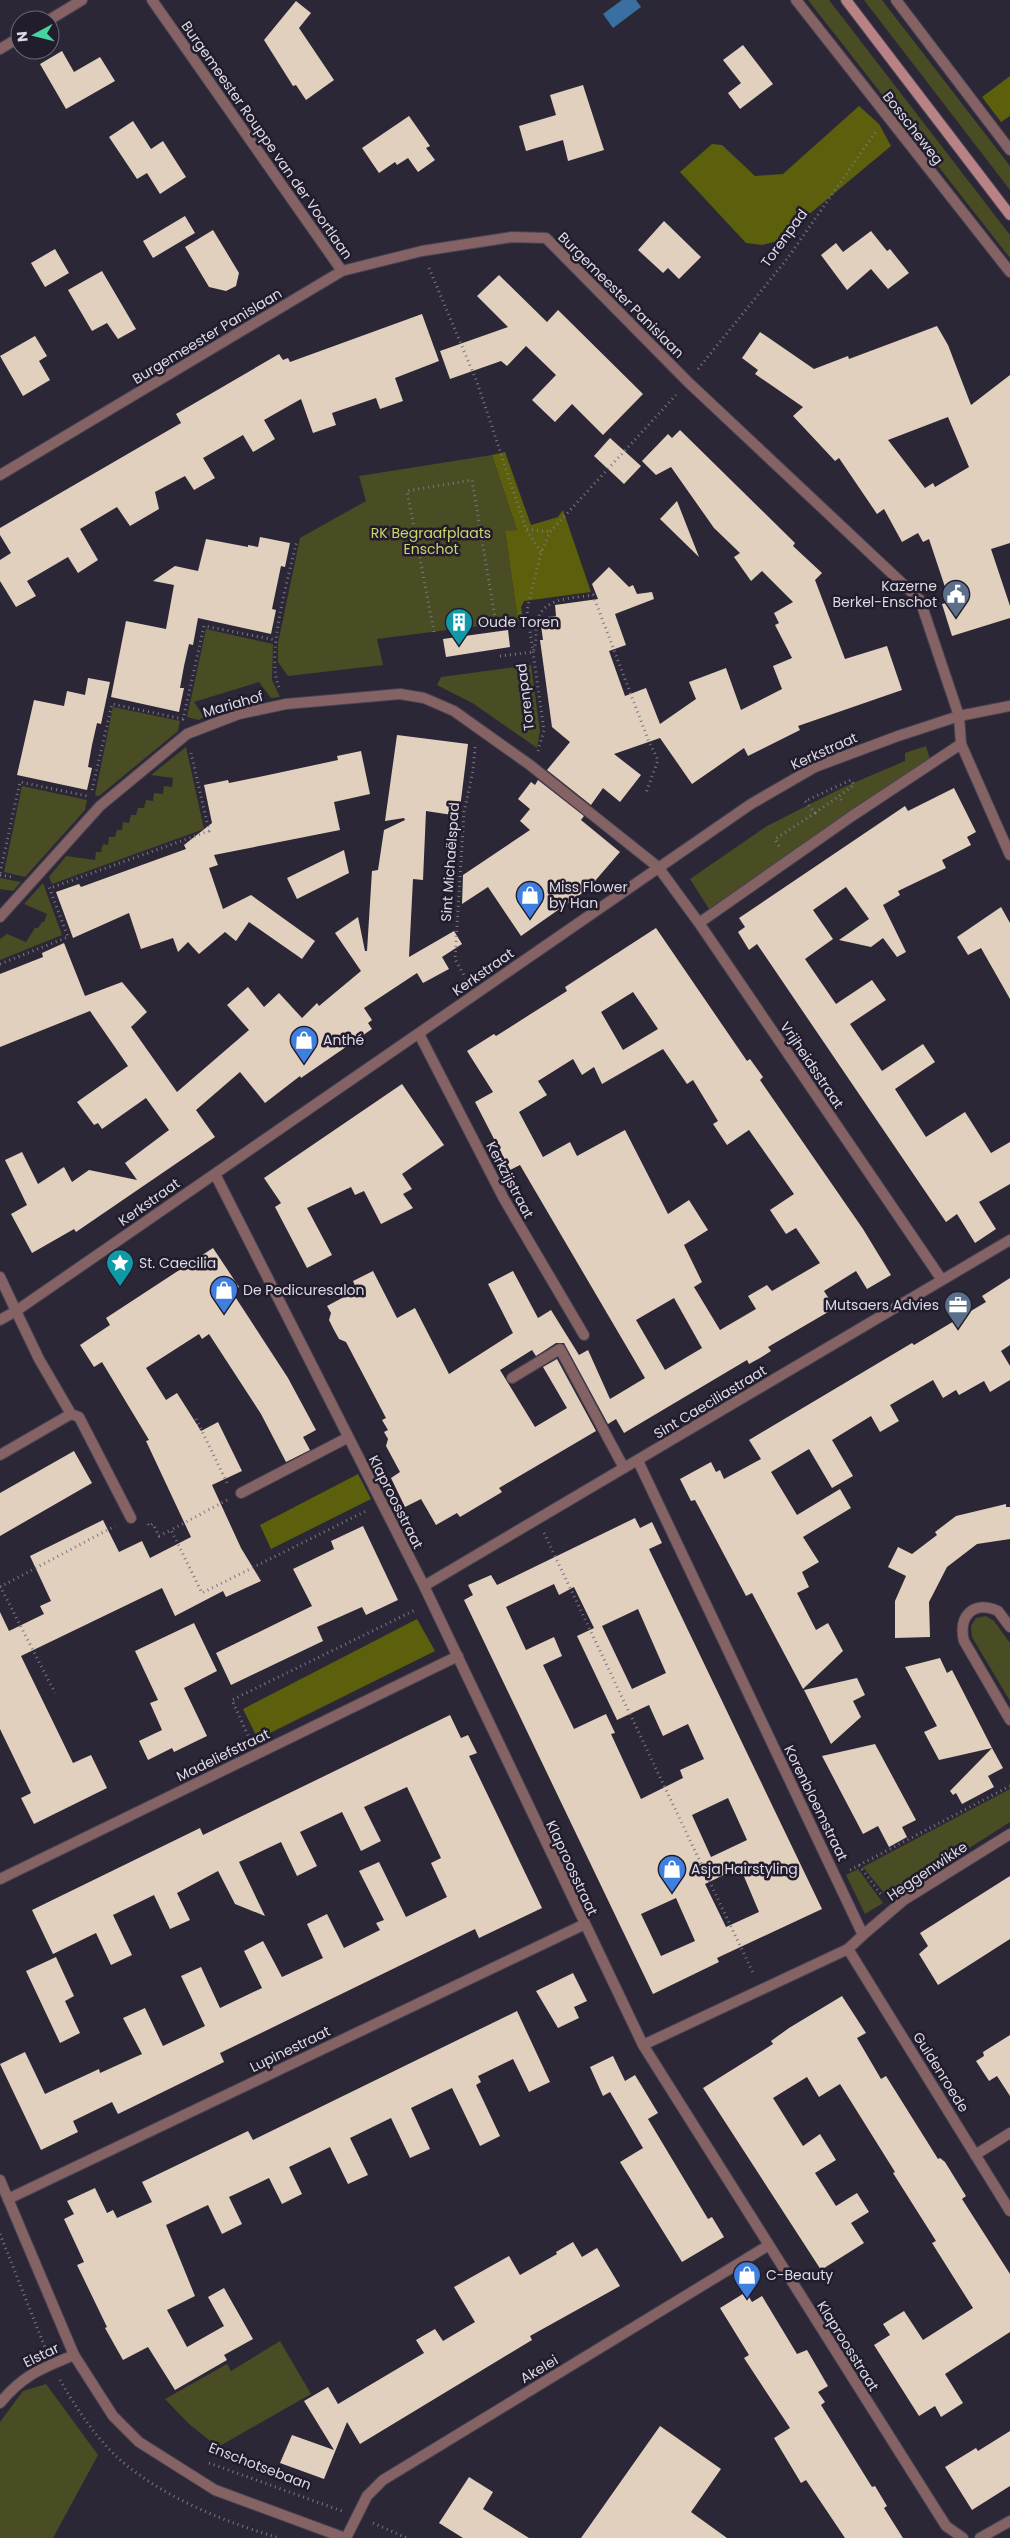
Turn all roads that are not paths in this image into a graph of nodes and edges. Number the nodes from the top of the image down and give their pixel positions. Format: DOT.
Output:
graph roads {
  1 [pos="82,0"];
  2 [pos="152,0"];
  3 [pos="796,0"];
  4 [pos="846,0"];
  5 [pos="896,0"];
  6 [pos="60,13"];
  7 [pos="1010,150"];
  8 [pos="1010,215"];
  9 [pos="342,271"];
  10 [pos="1010,272"];
  11 [pos="0,475"];
  12 [pos="1010,706"];
  13 [pos="959,716"];
  14 [pos="961,744"];
  15 [pos="1010,855"];
  16 [pos="658,867"];
  17 [pos="0,917"];
  18 [pos="698,923"];
  19 [pos="419,1034"];
  20 [pos="215,1174"];
  21 [pos="1010,1240"];
  22 [pos="0,1277"];
  23 [pos="942,1280"];
  24 [pos="16,1311"];
  25 [pos="0,1320"];
  26 [pos="584,1335"];
  27 [pos="512,1378"];
  28 [pos="71,1414"];
  29 [pos="347,1438"];
  30 [pos="0,1455"];
  31 [pos="638,1461"];
  32 [pos="624,1468"];
  33 [pos="237,1495"];
  34 [pos="131,1518"];
  35 [pos="424,1586"];
  36 [pos="1008,1621"];
  37 [pos="458,1656"];
  38 [pos="1010,1720"];
  39 [pos="1010,1834"];
  40 [pos="0,1879"];
  41 [pos="583,1924"];
  42 [pos="863,1935"];
  43 [pos="848,1949"];
  44 [pos="643,2045"];
  45 [pos="1010,2133"];
  46 [pos="975,2155"];
  47 [pos="0,2180"];
  48 [pos="8,2199"];
  49 [pos="1010,2210"];
  50 [pos="769,2245"];
  51 [pos="74,2355"];
  52 [pos="0,2404"];
  53 [pos="1010,2521"];
  54 [pos="345,2538"];
  55 [pos="963,2538"];
  56 [pos="980,2538"];
  1 -- 6 [label="street"];
  2 -- 9 [label="street, Burgemeester Rouppe van der Voortlaan"];
  3 -- 10 [label="street, Bosscheweg"];
  4 -- 8 [label="main road, Bosscheweg"];
  5 -- 7 [label="street"];
  9 -- 11 [label="street, Burgemeester Panislaan"];
  9 -- 13 [label="street, Burgemeester Panislaan"];
  12 -- 13 [label="street, Kerkstraat"];
  13 -- 14 [label="street, Burgemeester Panislaan"];
  13 -- 16 [label="street, Kerkstraat"];
  14 -- 15 [label="street, Burgemeester Panislaan"];
  14 -- 18 [label="street"];
  16 -- 17 [label="street, Mariahof"];
  16 -- 18 [label="street, Vrijheidsstraat"];
  16 -- 19 [label="street, Kerkstraat"];
  18 -- 23 [label="street, Vrijheidsstraat"];
  19 -- 20 [label="street, Kerkstraat"];
  19 -- 26 [label="street, Kerkzijstraat"];
  20 -- 24 [label="street, Kerkstraat"];
  20 -- 29 [label="street, Klaproosstraat"];
  21 -- 23 [label="street, Sint Caeciliastraat"];
  22 -- 24 [label="street"];
  23 -- 31 [label="street, Sint Caeciliastraat"];
  24 -- 25 [label="street, Kerkstraat"];
  24 -- 28 [label="street"];
  27 -- 32 [label="street"];
  28 -- 30 [label="street"];
  28 -- 34 [label="street"];
  29 -- 33 [label="street"];
  29 -- 35 [label="street, Klaproosstraat"];
  31 -- 32 [label="street, Sint Caeciliastraat"];
  31 -- 42 [label="street, Korenbloemstraat"];
  32 -- 35 [label="street, Sint Caeciliastraat"];
  35 -- 37 [label="street, Klaproosstraat"];
  36 -- 38 [label="street"];
  37 -- 40 [label="street, Madeliefstraat"];
  37 -- 41 [label="street, Klaproosstraat"];
  39 -- 42 [label="street, Heggenwikke"];
  41 -- 44 [label="street, Klaproosstraat"];
  41 -- 48 [label="street, Lupinestraat"];
  42 -- 43 [label="street"];
  43 -- 44 [label="street"];
  43 -- 46 [label="street, Guldenroede"];
  44 -- 50 [label="street, Klaproosstraat"];
  45 -- 46 [label="street"];
  46 -- 49 [label="street, Guldenroede"];
  47 -- 48 [label="street"];
  48 -- 51 [label="street"];
  50 -- 54 [label="street, Akelei"];
  50 -- 55 [label="street, Klaproosstraat"];
  51 -- 52 [label="street, Elstar"];
  51 -- 54 [label="street"];
  53 -- 56 [label="street"];
}
